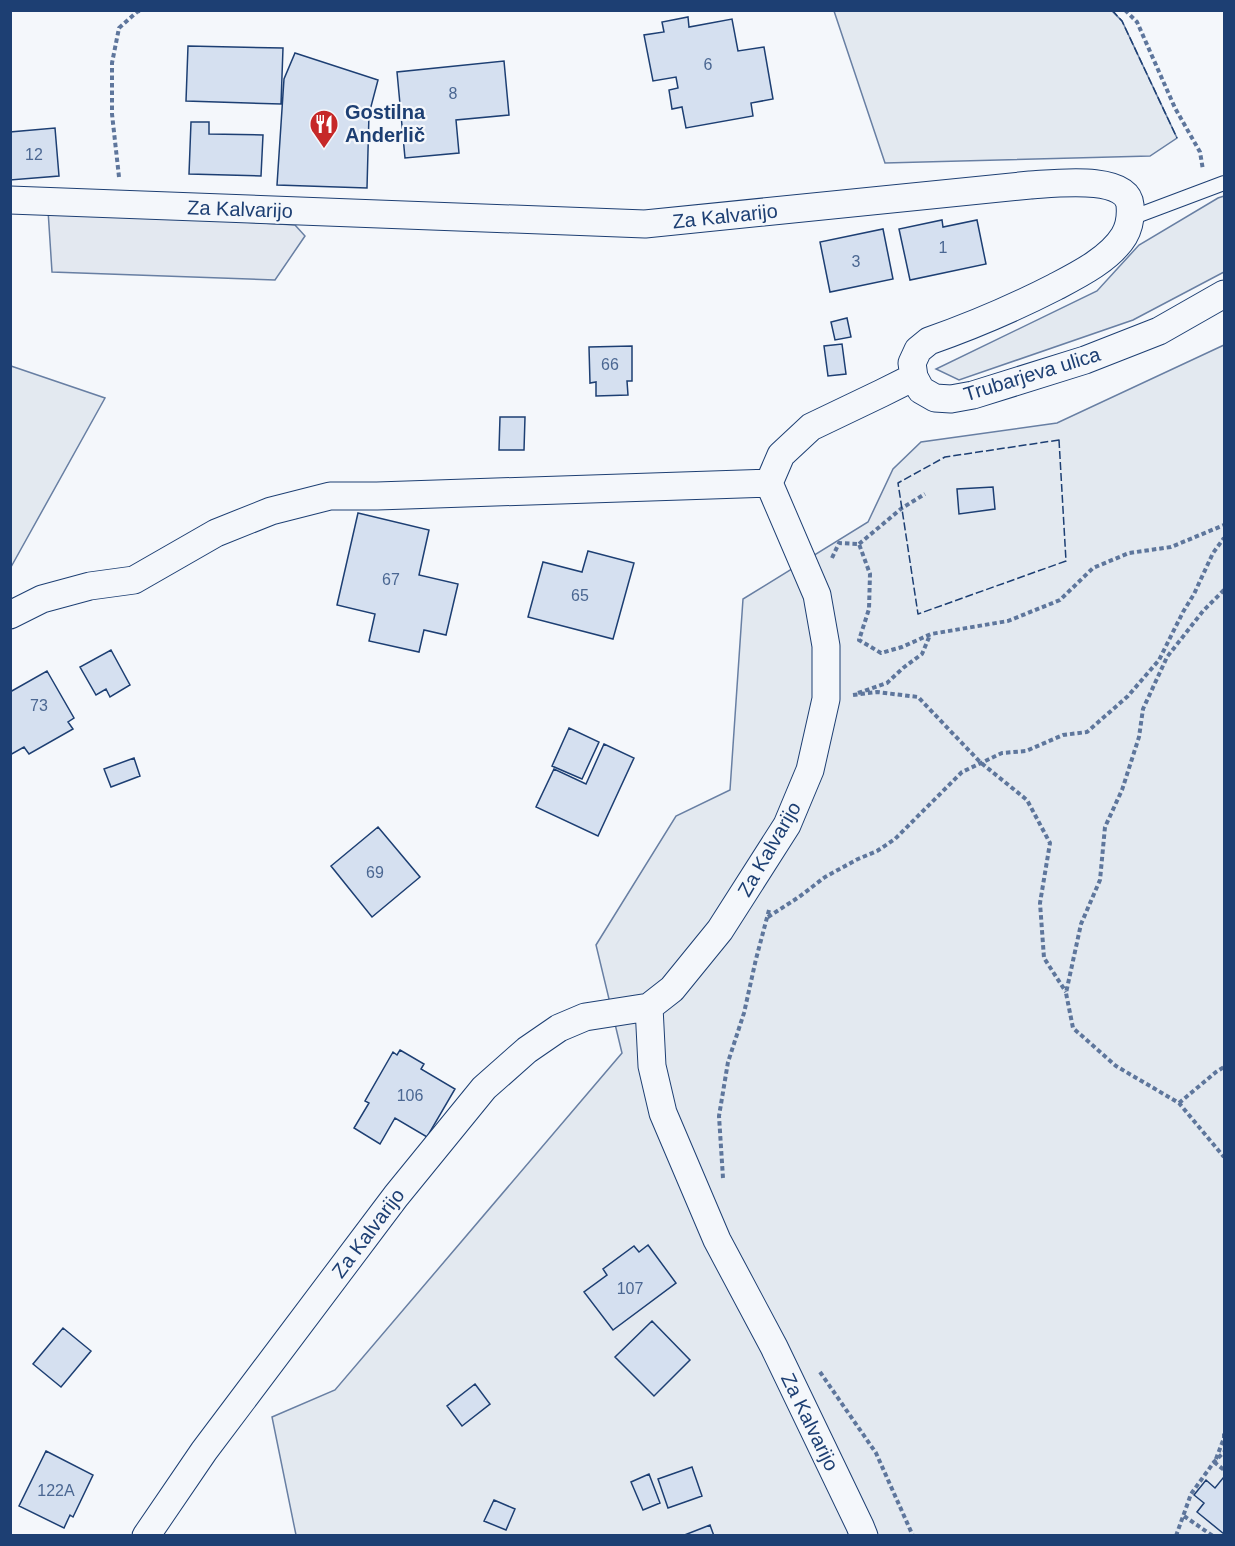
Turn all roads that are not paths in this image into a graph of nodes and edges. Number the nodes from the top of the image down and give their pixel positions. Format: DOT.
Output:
graph roads {
  1 [pos="1224,183"];
  2 [pos="10,200"];
  3 [pos="1131,218"];
  4 [pos="1224,294"];
  5 [pos="914,377"];
  6 [pos="769,483"];
  7 [pos="10,615"];
  8 [pos="649,1007"];
  9 [pos="146,1536"];
  10 [pos="864,1536"];
  1 -- 3 [label="lane"];
  2 -- 3 [label="street, Za Kalvarijo"];
  3 -- 5 [label="street"];
  4 -- 5 [label="street, Trubarjeva ulica"];
  5 -- 6 [label="street"];
  6 -- 7 [label="street"];
  6 -- 8 [label="street, Za Kalvarijo"];
  8 -- 9 [label="street, Za Kalvarijo"];
  8 -- 10 [label="street, Za Kalvarijo"];
}
